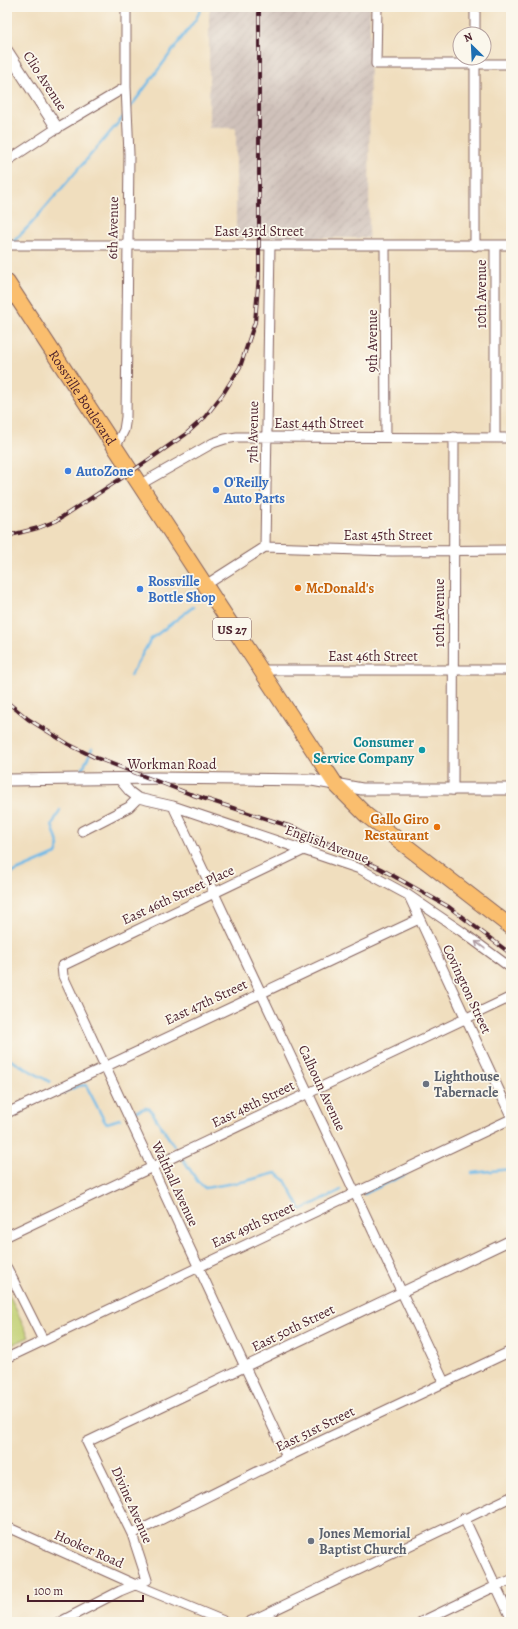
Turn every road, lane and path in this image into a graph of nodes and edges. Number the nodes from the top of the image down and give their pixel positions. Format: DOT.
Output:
graph roads {
  1 [pos="126,7"];
  2 [pos="377,7"];
  3 [pos="475,7"];
  4 [pos="475,26"];
  5 [pos="7,51"];
  6 [pos="452,62"];
  7 [pos="492,62"];
  8 [pos="511,64"];
  9 [pos="475,66"];
  10 [pos="126,87"];
  11 [pos="57,128"];
  12 [pos="7,161"];
  13 [pos="7,245"];
  14 [pos="127,245"];
  15 [pos="270,245"];
  16 [pos="495,245"];
  17 [pos="385,246"];
  18 [pos="475,246"];
  19 [pos="511,246"];
  20 [pos="7,282"];
  21 [pos="267,437"];
  22 [pos="386,437"];
  23 [pos="454,437"];
  24 [pos="495,438"];
  25 [pos="511,438"];
  26 [pos="115,448"];
  27 [pos="139,485"];
  28 [pos="265,548"];
  29 [pos="453,549"];
  30 [pos="511,550"];
  31 [pos="204,586"];
  32 [pos="259,670"];
  33 [pos="453,670"];
  34 [pos="511,670"];
  35 [pos="119,779"];
  36 [pos="7,780"];
  37 [pos="336,785"];
  38 [pos="511,789"];
  39 [pos="453,790"];
  40 [pos="138,798"];
  41 [pos="173,806"];
  42 [pos="82,831"];
  43 [pos="306,850"];
  44 [pos="214,894"];
  45 [pos="408,895"];
  46 [pos="419,919"];
  47 [pos="511,927"];
  48 [pos="62,966"];
  49 [pos="511,968"];
  50 [pos="261,992"];
  51 [pos="511,997"];
  52 [pos="465,1019"];
  53 [pos="105,1067"];
  54 [pos="309,1093"];
  55 [pos="7,1113"];
  56 [pos="511,1117"];
  57 [pos="152,1167"];
  58 [pos="356,1193"];
  59 [pos="7,1236"];
  60 [pos="511,1240"];
  61 [pos="198,1266"];
  62 [pos="7,1268"];
  63 [pos="401,1291"];
  64 [pos="43,1340"];
  65 [pos="511,1351"];
  66 [pos="7,1358"];
  67 [pos="244,1368"];
  68 [pos="444,1382"];
  69 [pos="87,1442"];
  70 [pos="287,1457"];
  71 [pos="511,1497"];
  72 [pos="464,1518"];
  73 [pos="7,1527"];
  74 [pos="132,1534"];
  75 [pos="511,1580"];
  76 [pos="136,1585"];
  77 [pos="496,1586"];
  78 [pos="511,1618"];
  79 [pos="60,1622"];
  80 [pos="226,1622"];
  81 [pos="249,1622"];
  82 [pos="421,1622"];
  1 -- 10 [label="street, 6th Avenue"];
  2 -- 6 [label="street"];
  3 -- 4 [label="street"];
  5 -- 11 [label="street, Clio Avenue"];
  7 -- 8 [label="street"];
  9 -- 18 [label="street, 10th Avenue"];
  10 -- 11 [label="street"];
  10 -- 14 [label="street, 6th Avenue"];
  11 -- 12 [label="street"];
  13 -- 14 [label="street, East 43rd Street"];
  14 -- 15 [label="street, East 43rd Street"];
  14 -- 26 [label="street, 6th Avenue"];
  15 -- 17 [label="street, East 43rd Street"];
  15 -- 21 [label="street, 7th Avenue"];
  16 -- 18 [label="street, East 43rd Street"];
  16 -- 19 [label="street, East 43rd Street"];
  16 -- 24 [label="street, 10th Avenue"];
  17 -- 18 [label="street, East 43rd Street"];
  17 -- 22 [label="street, 9th Avenue"];
  20 -- 26 [label="highway, Rossville Boulevard / US 27"];
  21 -- 22 [label="street, East 44th Street"];
  21 -- 27 [label="street, East 44th Street"];
  21 -- 28 [label="street, 7th Avenue"];
  22 -- 23 [label="street, East 44th Street"];
  23 -- 24 [label="street, East 44th Street"];
  23 -- 29 [label="street, 10th Avenue"];
  24 -- 25 [label="street, East 44th Street"];
  26 -- 27 [label="highway, Rossville Boulevard / US 27"];
  27 -- 31 [label="highway, Rossville Boulevard / US 27"];
  28 -- 29 [label="street, East 45th Street"];
  28 -- 31 [label="street"];
  29 -- 30 [label="street, East 45th Street"];
  29 -- 33 [label="street, 10th Avenue"];
  31 -- 32 [label="highway, Rossville Boulevard / US 27"];
  32 -- 33 [label="street, East 46th Street"];
  32 -- 37 [label="highway, Rossville Boulevard / US 27"];
  33 -- 34 [label="street, East 46th Street"];
  33 -- 39 [label="street, 10th Avenue"];
  35 -- 36 [label="street, Workman Road"];
  35 -- 37 [label="street, Workman Road"];
  35 -- 40 [label="street"];
  37 -- 39 [label="street"];
  37 -- 47 [label="highway, Rossville Boulevard / US 27"];
  38 -- 39 [label="street"];
  40 -- 41 [label="street, English Avenue"];
  40 -- 42 [label="street"];
  41 -- 43 [label="street, English Avenue"];
  41 -- 44 [label="street, Calhoun Avenue"];
  43 -- 44 [label="street, East 46th Street Place"];
  43 -- 45 [label="street, English Avenue"];
  44 -- 48 [label="street, East 46th Street Place"];
  44 -- 50 [label="street, Calhoun Avenue"];
  45 -- 46 [label="street, Covington Street"];
  49 -- 45 [label="street, English Avenue, one-way"];
  46 -- 50 [label="street, East 47th Street"];
  46 -- 52 [label="street, Covington Street"];
  48 -- 53 [label="street, Walthall Avenue"];
  50 -- 53 [label="street, East 47th Street"];
  50 -- 54 [label="street, Calhoun Avenue"];
  51 -- 52 [label="street, East 48th Street"];
  52 -- 54 [label="street, East 48th Street"];
  52 -- 56 [label="street, Covington Street"];
  53 -- 55 [label="street, East 47th Street"];
  53 -- 57 [label="street, Walthall Avenue"];
  54 -- 57 [label="street, East 48th Street"];
  54 -- 58 [label="street, Calhoun Avenue"];
  56 -- 58 [label="street, East 49th Street"];
  57 -- 59 [label="street, East 48th Street"];
  57 -- 61 [label="street, Walthall Avenue"];
  58 -- 61 [label="street, East 49th Street"];
  58 -- 63 [label="street, Calhoun Avenue"];
  60 -- 63 [label="street, East 50th Street"];
  61 -- 64 [label="street, East 49th Street"];
  61 -- 67 [label="street, Walthall Avenue"];
  62 -- 64 [label="street"];
  63 -- 67 [label="street, East 50th Street"];
  63 -- 68 [label="street, Calhoun Avenue"];
  64 -- 66 [label="street, East 49th Street"];
  65 -- 68 [label="street, East 51st Street"];
  67 -- 69 [label="street, East 50th Street"];
  67 -- 70 [label="street, Walthall Avenue"];
  68 -- 70 [label="street, East 51st Street"];
  69 -- 74 [label="street, Divine Avenue"];
  70 -- 74 [label="street, East 51st Street"];
  71 -- 72 [label="street"];
  72 -- 77 [label="street"];
  72 -- 81 [label="street"];
  73 -- 76 [label="street, Hooker Road"];
  74 -- 76 [label="street, Divine Avenue"];
  75 -- 77 [label="street"];
  76 -- 79 [label="street"];
  76 -- 80 [label="street, Hooker Road"];
  77 -- 78 [label="street"];
  77 -- 82 [label="street"];
}
